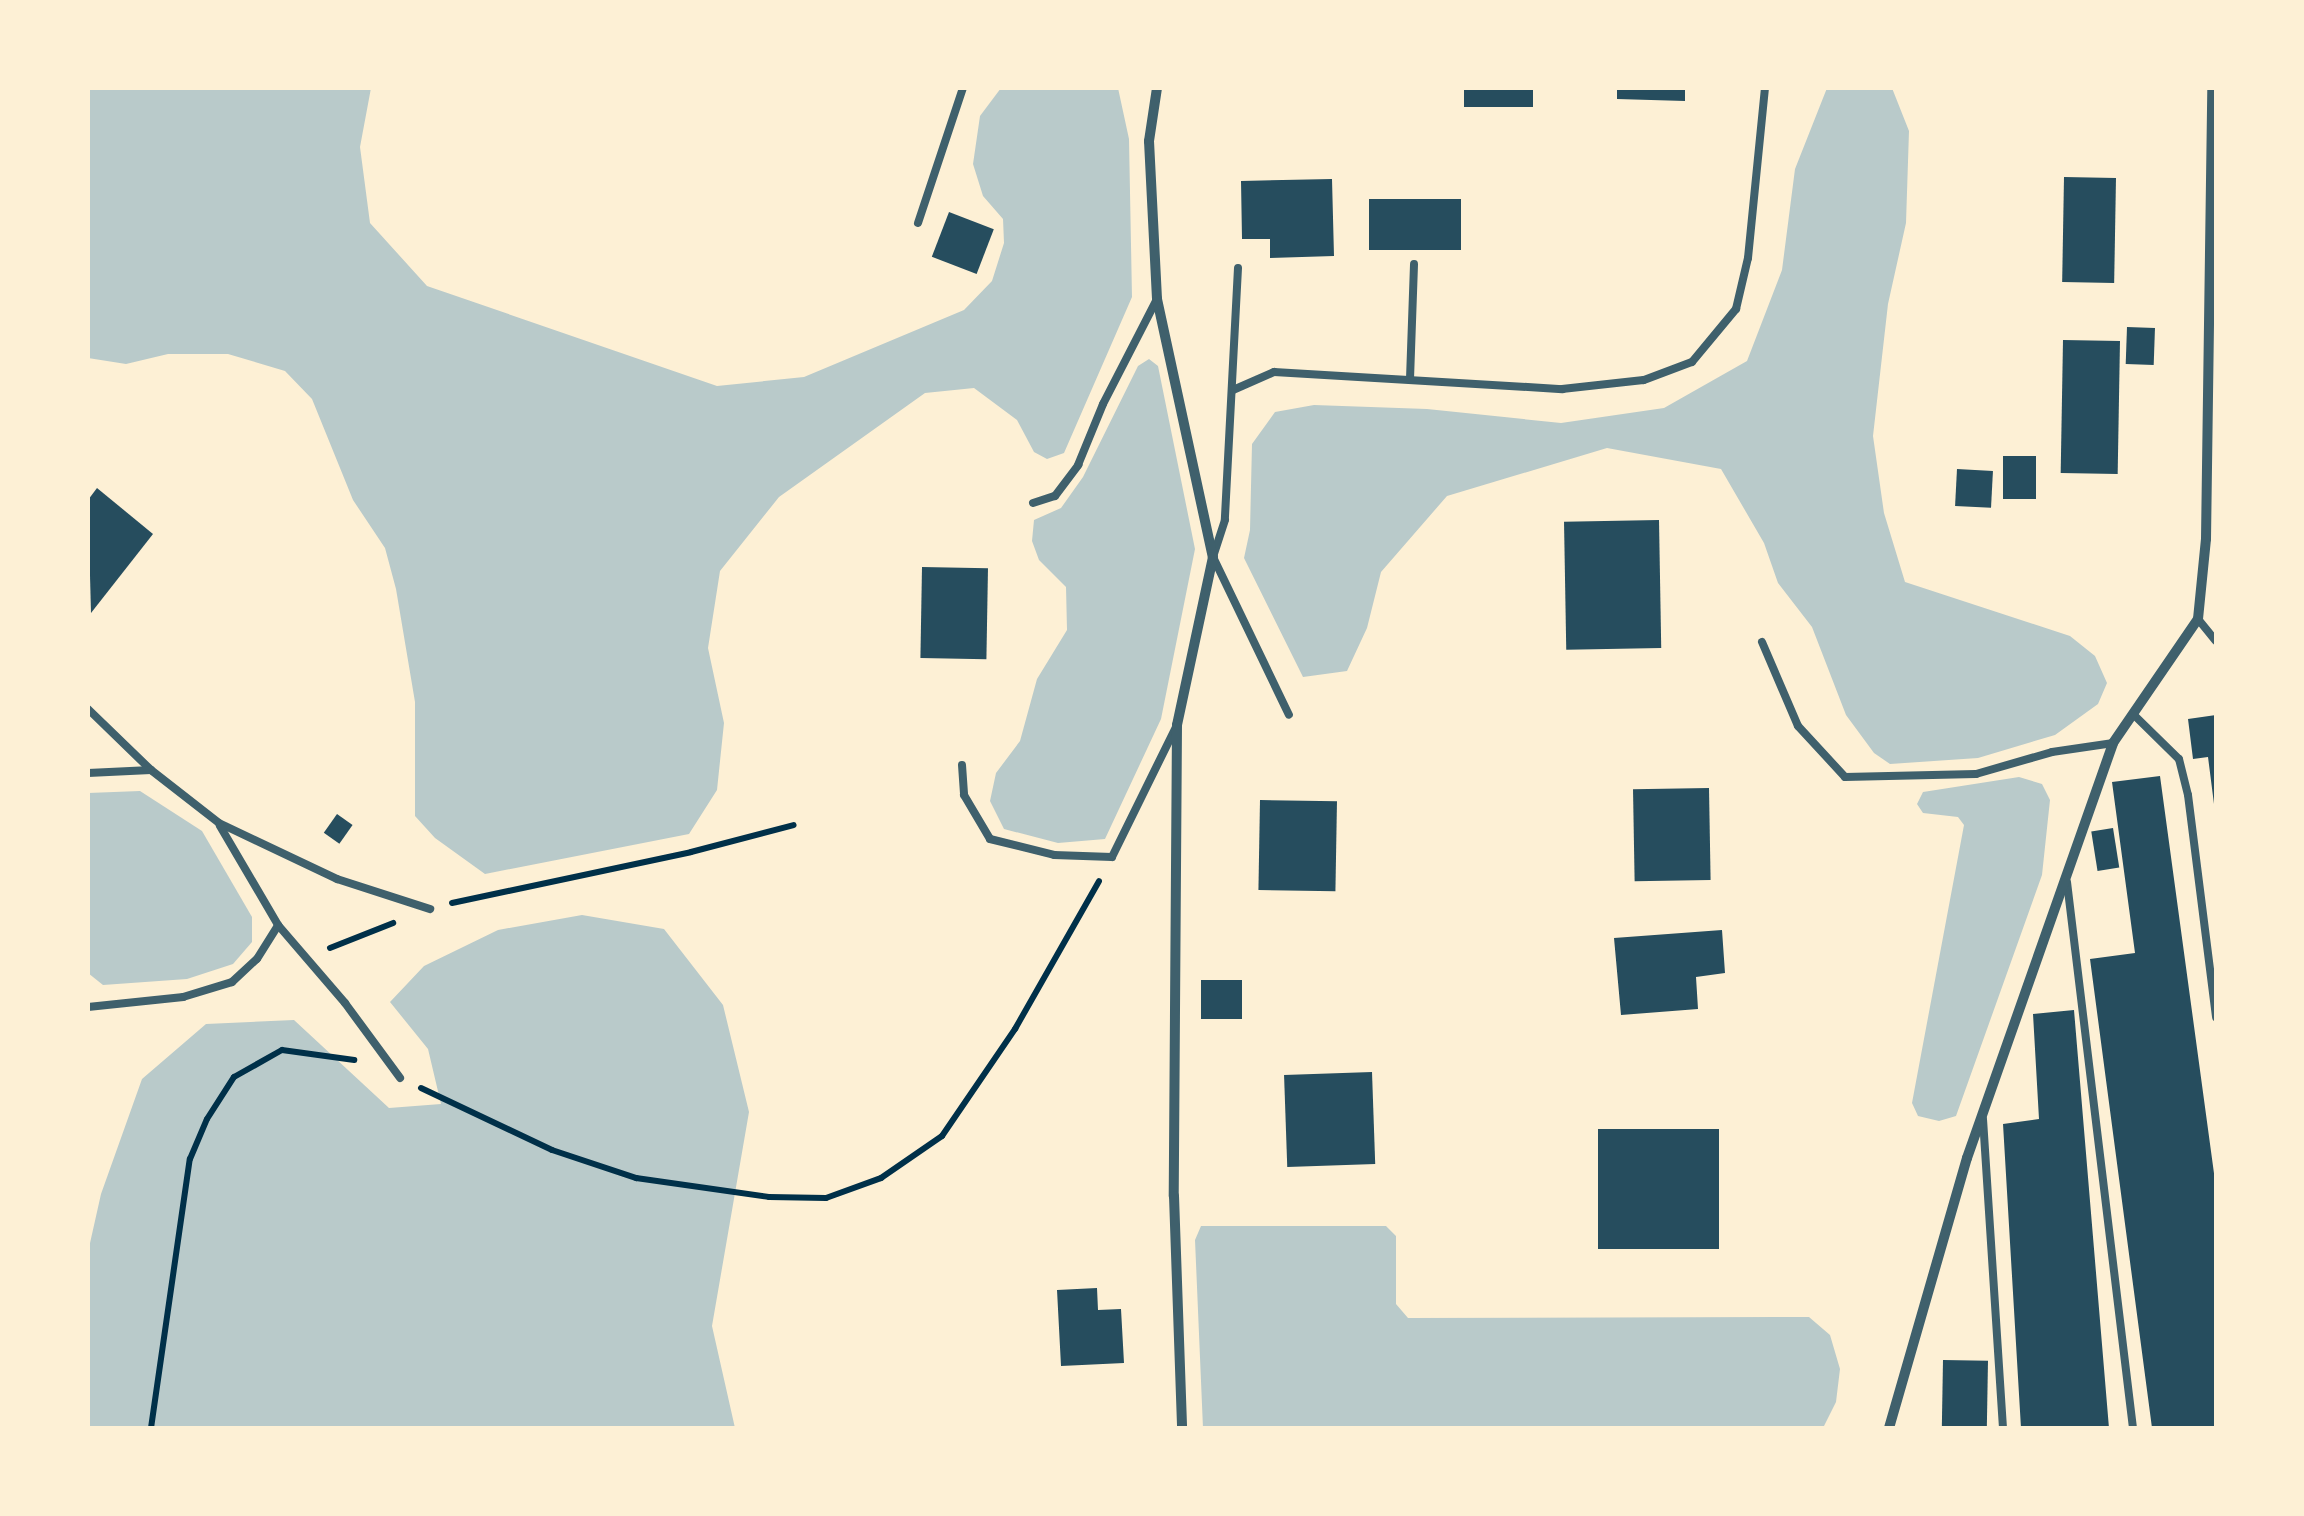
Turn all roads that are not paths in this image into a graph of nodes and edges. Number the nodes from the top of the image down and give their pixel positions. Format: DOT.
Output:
graph roads {
  1 [pos="963,88"];
  2 [pos="1157,88"];
  3 [pos="1765,88"];
  4 [pos="2212,88"];
  5 [pos="918,223"];
  6 [pos="1414,264"];
  7 [pos="1238,268"];
  8 [pos="1157,298"];
  9 [pos="1410,378"];
  10 [pos="1232,390"];
  11 [pos="1033,503"];
  12 [pos="1213,557"];
  13 [pos="2198,619"];
  14 [pos="1762,642"];
  15 [pos="2216,642"];
  16 [pos="88,708"];
  17 [pos="2133,714"];
  18 [pos="1289,716"];
  19 [pos="1177,725"];
  20 [pos="2113,743"];
  21 [pos="962,765"];
  22 [pos="151,770"];
  23 [pos="88,773"];
  24 [pos="219,823"];
  25 [pos="2066,878"];
  26 [pos="430,909"];
  27 [pos="278,925"];
  28 [pos="88,1007"];
  29 [pos="2216,1017"];
  30 [pos="400,1078"];
  31 [pos="1983,1111"];
  32 [pos="1182,1428"];
  33 [pos="1889,1428"];
  34 [pos="2003,1428"];
  35 [pos="2133,1428"];
  1 -- 5 [label="lane"];
  2 -- 8 [label="street"];
  3 -- 9 [label="lane"];
  4 -- 13 [label="street"];
  6 -- 9 [label="lane"];
  7 -- 10 [label="lane"];
  8 -- 11 [label="lane"];
  8 -- 12 [label="street"];
  9 -- 10 [label="lane"];
  10 -- 12 [label="lane"];
  12 -- 18 [label="lane"];
  12 -- 19 [label="street"];
  13 -- 15 [label="lane"];
  13 -- 17 [label="street"];
  14 -- 20 [label="lane"];
  16 -- 22 [label="lane"];
  17 -- 20 [label="street"];
  17 -- 29 [label="lane"];
  19 -- 21 [label="lane"];
  19 -- 32 [label="street"];
  20 -- 25 [label="street"];
  22 -- 23 [label="lane"];
  22 -- 24 [label="lane"];
  24 -- 26 [label="lane"];
  24 -- 27 [label="lane"];
  25 -- 31 [label="street"];
  25 -- 35 [label="lane"];
  27 -- 28 [label="lane"];
  27 -- 30 [label="lane"];
  31 -- 33 [label="street"];
  31 -- 34 [label="lane"];
}
